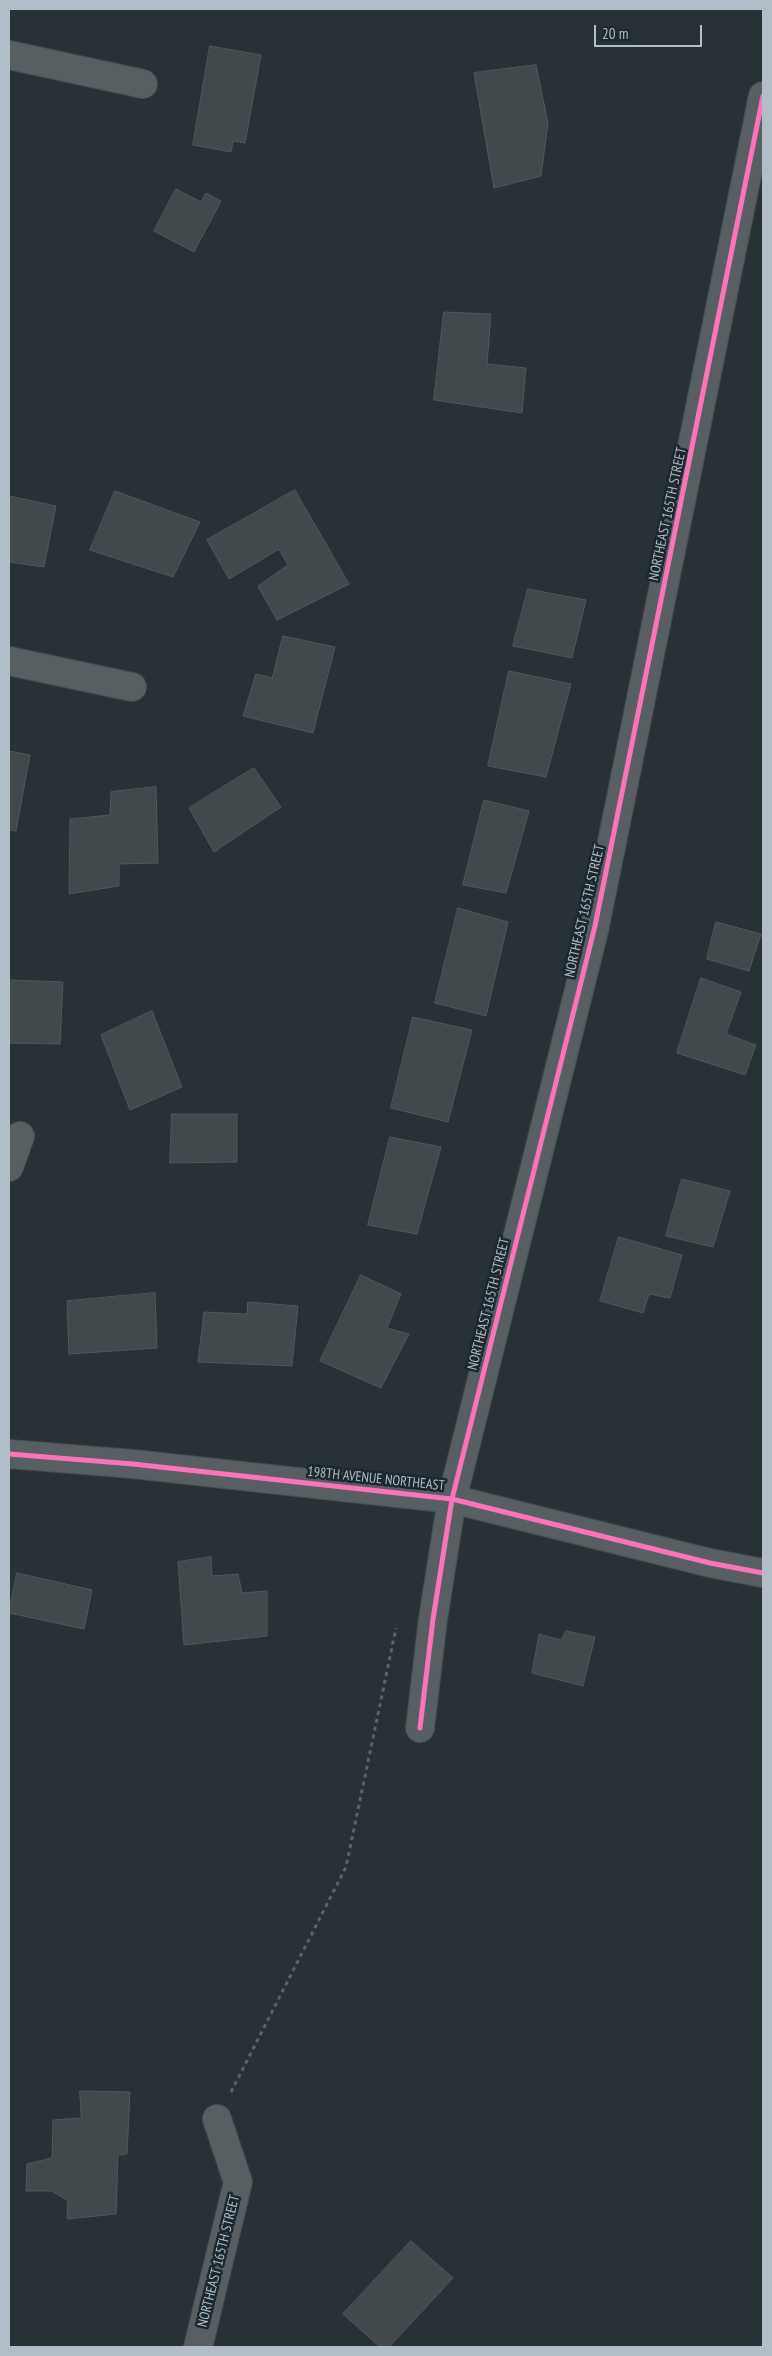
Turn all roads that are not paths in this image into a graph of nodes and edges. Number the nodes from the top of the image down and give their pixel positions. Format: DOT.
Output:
graph roads {
  1 [pos="9,55"];
  2 [pos="143,84"];
  3 [pos="763,96"];
  4 [pos="9,661"];
  5 [pos="132,687"];
  6 [pos="20,1136"];
  7 [pos="9,1167"];
  8 [pos="9,1454"];
  9 [pos="452,1499"];
  10 [pos="763,1573"];
  11 [pos="420,1728"];
  12 [pos="217,2119"];
  13 [pos="198,2347"];
  1 -- 2 [label="street"];
  3 -- 9 [label="street, NORTHEAST 165TH STREET"];
  4 -- 5 [label="street"];
  6 -- 7 [label="street"];
  8 -- 9 [label="street, 198TH AVENUE NORTHEAST"];
  9 -- 10 [label="street, 198TH AVENUE NORTHEAST"];
  9 -- 11 [label="street, NORTHEAST 165TH STREET"];
  12 -- 13 [label="street, NORTHEAST 165TH STREET"];
}
